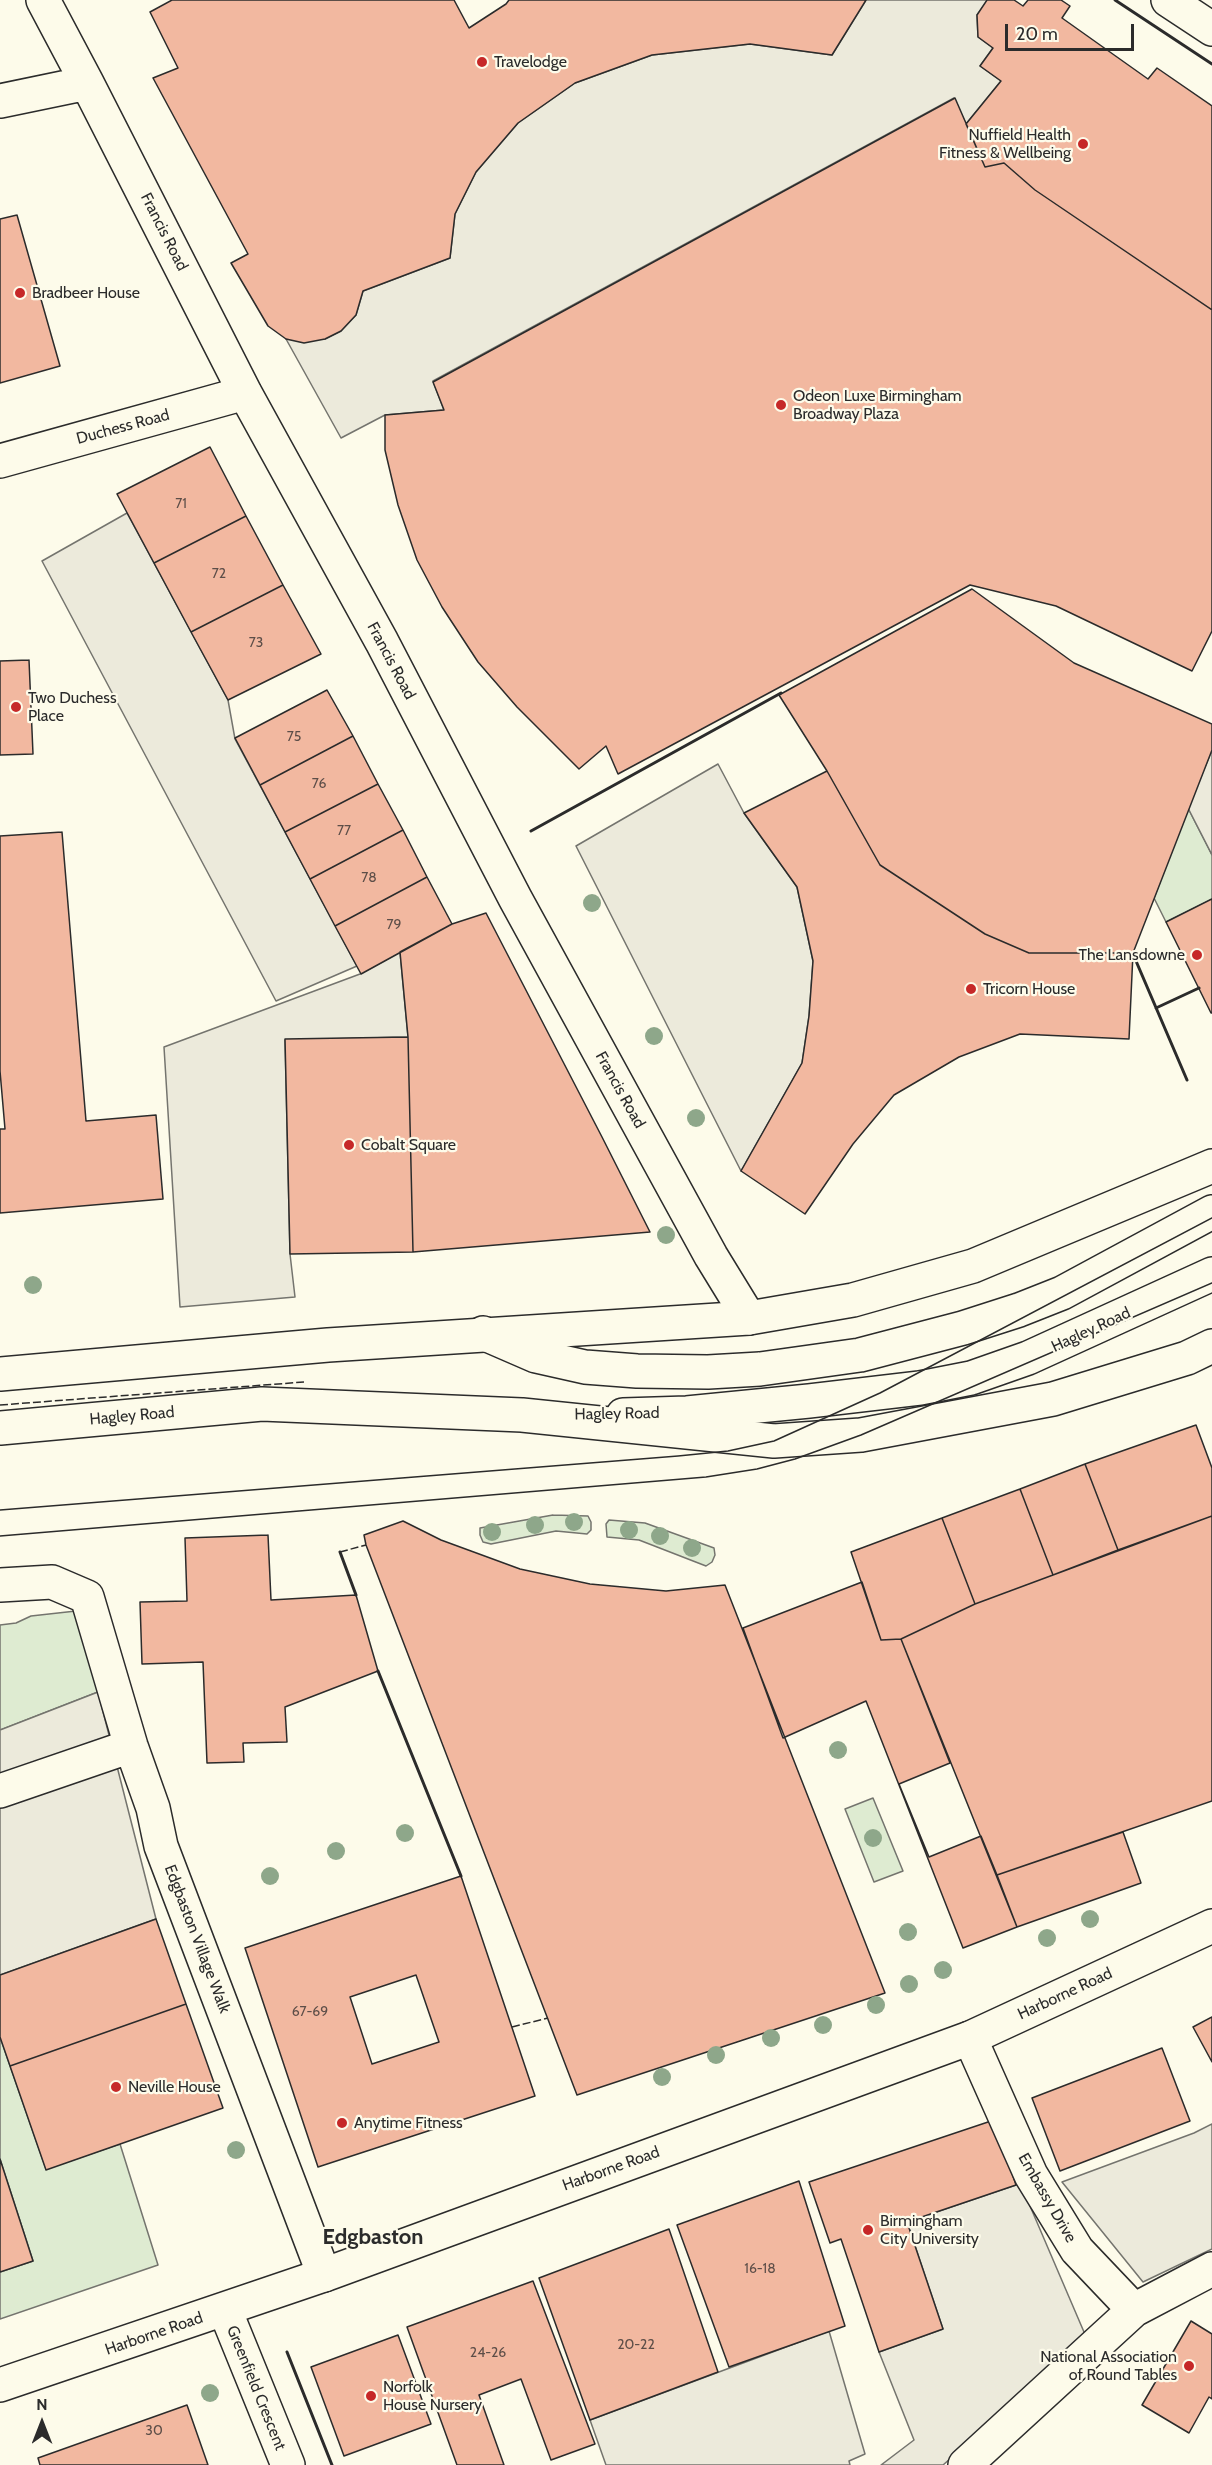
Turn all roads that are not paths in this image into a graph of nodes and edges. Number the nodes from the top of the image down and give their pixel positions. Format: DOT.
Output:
graph roads {
  1 [pos="43,0"];
  2 [pos="1168,0"];
  3 [pos="1212,29"];
  4 [pos="87,83"];
  5 [pos="0,101"];
  6 [pos="245,393"];
  7 [pos="0,461"];
  8 [pos="1212,1166"];
  9 [pos="1212,1212"];
  10 [pos="1212,1274"];
  11 [pos="749,1318"];
  12 [pos="483,1333"];
  13 [pos="1212,1346"];
  14 [pos="0,1374"];
  15 [pos="522,1415"];
  16 [pos="0,1428"];
  17 [pos="0,1584"];
  18 [pos="131,1746"];
  19 [pos="0,1791"];
  20 [pos="1212,1926"];
  21 [pos="970,2038"];
  22 [pos="1212,2269"];
  23 [pos="324,2275"];
  24 [pos="225,2310"];
  25 [pos="1134,2310"];
  26 [pos="0,2385"];
  27 [pos="288,2465"];
  28 [pos="964,2465"];
  1 -- 4 [label="main road, Francis Road"];
  2 -- 3 [label="main road"];
  4 -- 5 [label="main road"];
  4 -- 6 [label="main road, Francis Road"];
  6 -- 7 [label="main road, Duchess Road"];
  6 -- 11 [label="main road, Francis Road"];
  8 -- 11 [label="main road"];
  9 -- 12 [label="main road"];
  10 -- 15 [label="main road, Hagley Road"];
  11 -- 12 [label="main road"];
  12 -- 14 [label="main road"];
  13 -- 15 [label="main road"];
  15 -- 16 [label="main road, Hagley Road"];
  17 -- 18 [label="main road, Edgbaston Village Walk"];
  18 -- 19 [label="main road"];
  18 -- 23 [label="main road, Edgbaston Village Walk"];
  20 -- 21 [label="main road, Harborne Road"];
  21 -- 23 [label="main road, Harborne Road"];
  21 -- 25 [label="main road, Embassy Drive"];
  22 -- 25 [label="main road"];
  23 -- 24 [label="main road, Harborne Road"];
  24 -- 26 [label="main road, Harborne Road"];
  24 -- 27 [label="main road, Greenfield Crescent"];
  25 -- 28 [label="main road"];
}
